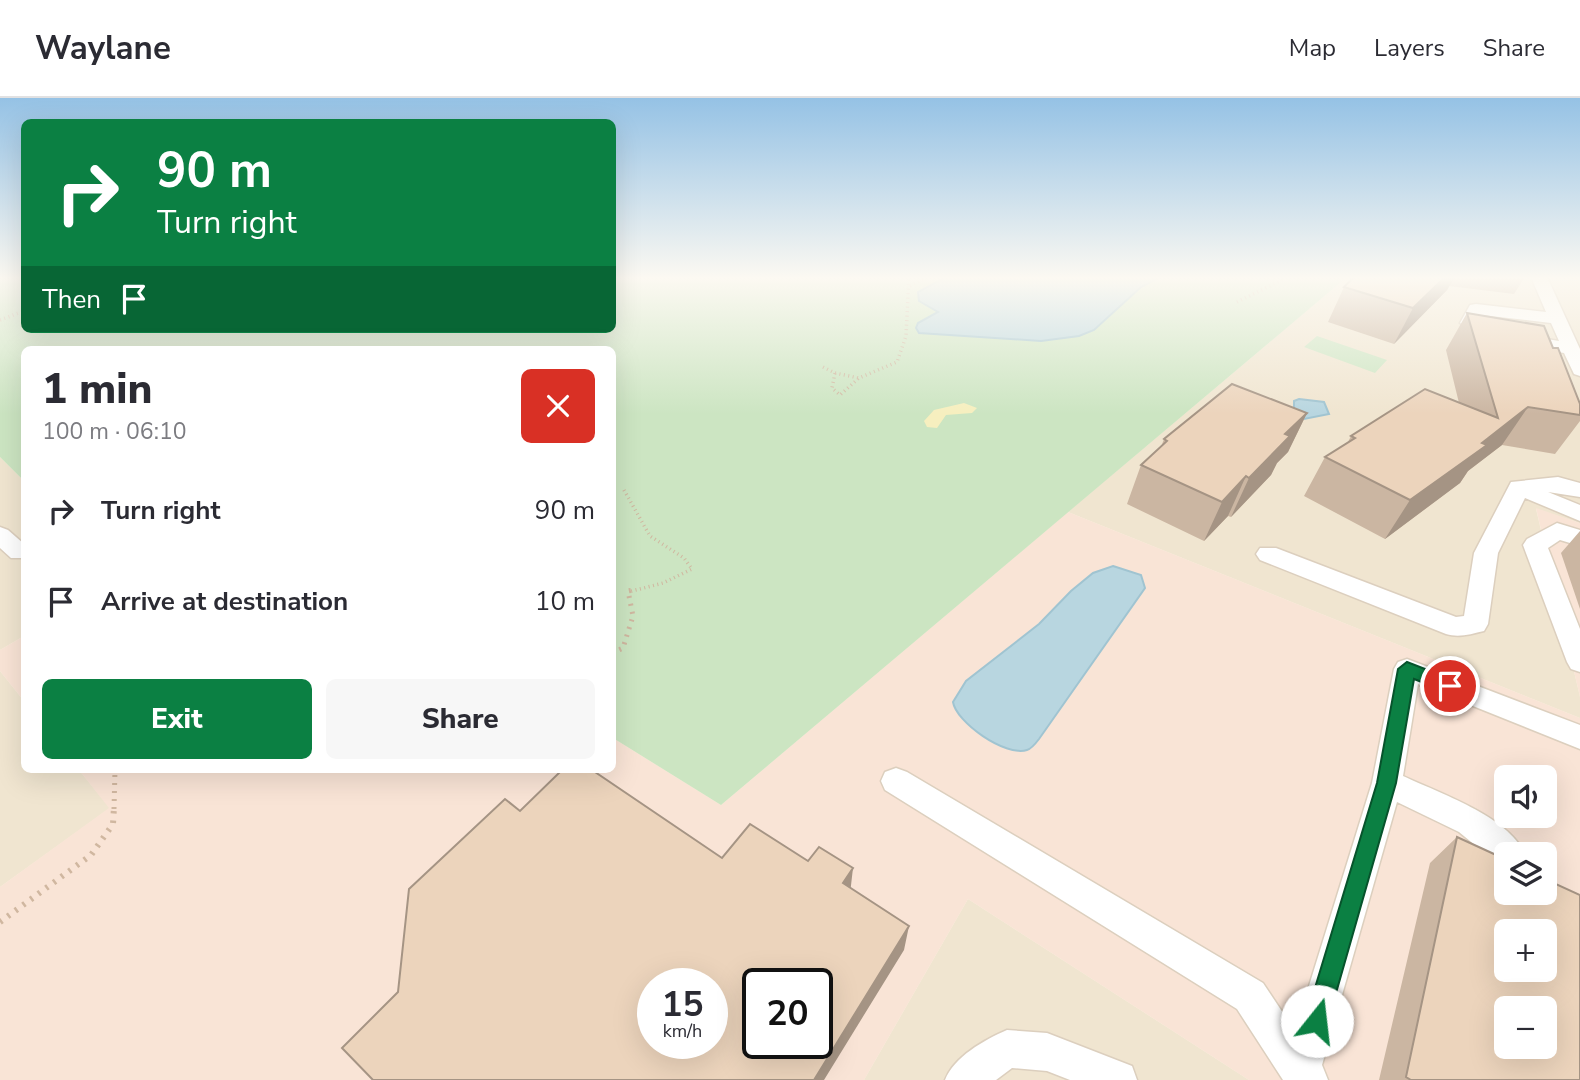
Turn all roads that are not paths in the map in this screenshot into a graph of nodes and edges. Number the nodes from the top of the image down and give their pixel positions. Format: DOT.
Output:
graph roads {
  1 [pos="1469,323"];
  2 [pos="1561,323"];
  3 [pos="1571,349"];
  4 [pos="1580,370"];
  5 [pos="1519,487"];
  6 [pos="1580,490"];
  7 [pos="1580,514"];
  8 [pos="0,535"];
  9 [pos="1580,538"];
  10 [pos="19,552"];
  11 [pos="1268,554"];
  12 [pos="1580,662"];
  13 [pos="1580,737"];
  14 [pos="896,780"];
  15 [pos="1387,783"];
  16 [pos="1494,842"];
  17 [pos="1306,1077"];
  18 [pos="964,1080"];
  19 [pos="1118,1080"];
  1 -- 3 [label="street"];
  2 -- 3 [label="street"];
  3 -- 4 [label="street"];
  5 -- 6 [label="street"];
  5 -- 7 [label="street"];
  5 -- 11 [label="street"];
  8 -- 10 [label="street"];
  9 -- 12 [label="street"];
  13 -- 15 [label="street"];
  14 -- 17 [label="street"];
  15 -- 16 [label="street"];
  15 -- 17 [label="street"];
  18 -- 19 [label="street"];
}
